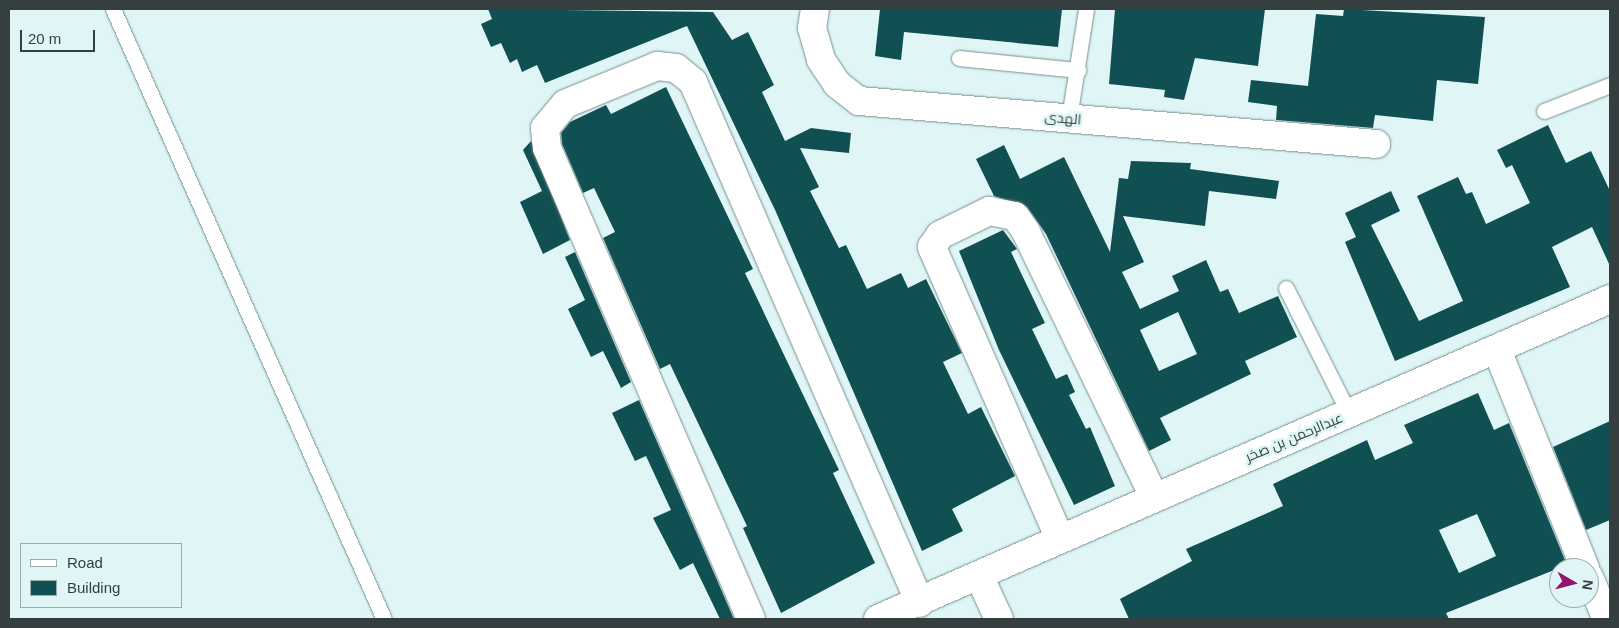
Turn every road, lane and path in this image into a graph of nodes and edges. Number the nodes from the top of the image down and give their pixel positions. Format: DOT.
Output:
graph roads {
  1 [pos="113,9"];
  2 [pos="815,9"];
  3 [pos="1086,9"];
  4 [pos="959,58"];
  5 [pos="1078,70"];
  6 [pos="1610,85"];
  7 [pos="1544,111"];
  8 [pos="1070,118"];
  9 [pos="1376,144"];
  10 [pos="1286,288"];
  11 [pos="1610,299"];
  12 [pos="1497,350"];
  13 [pos="1349,413"];
  14 [pos="1154,497"];
  15 [pos="1060,539"];
  16 [pos="1581,558"];
  17 [pos="980,578"];
  18 [pos="920,603"];
  19 [pos="384,619"];
  20 [pos="751,619"];
  21 [pos="878,619"];
  22 [pos="999,619"];
  1 -- 19 [label="lane"];
  2 -- 8 [label="street, الهدى"];
  3 -- 5 [label="lane"];
  4 -- 5 [label="lane"];
  5 -- 8 [label="lane"];
  6 -- 7 [label="lane"];
  8 -- 9 [label="street, الهدى"];
  10 -- 13 [label="lane"];
  11 -- 12 [label="street, عبدالرحمن بن صخر"];
  12 -- 13 [label="street, عبدالرحمن بن صخر"];
  12 -- 16 [label="street"];
  13 -- 14 [label="street, عبدالرحمن بن صخر"];
  14 -- 15 [label="street, عبدالرحمن بن صخر"];
  14 -- 15 [label="street"];
  15 -- 17 [label="street, عبدالرحمن بن صخر"];
  17 -- 18 [label="street, عبدالرحمن بن صخر"];
  17 -- 22 [label="street"];
  18 -- 20 [label="street"];
  18 -- 21 [label="street, عبدالرحمن بن صخر"];
}
